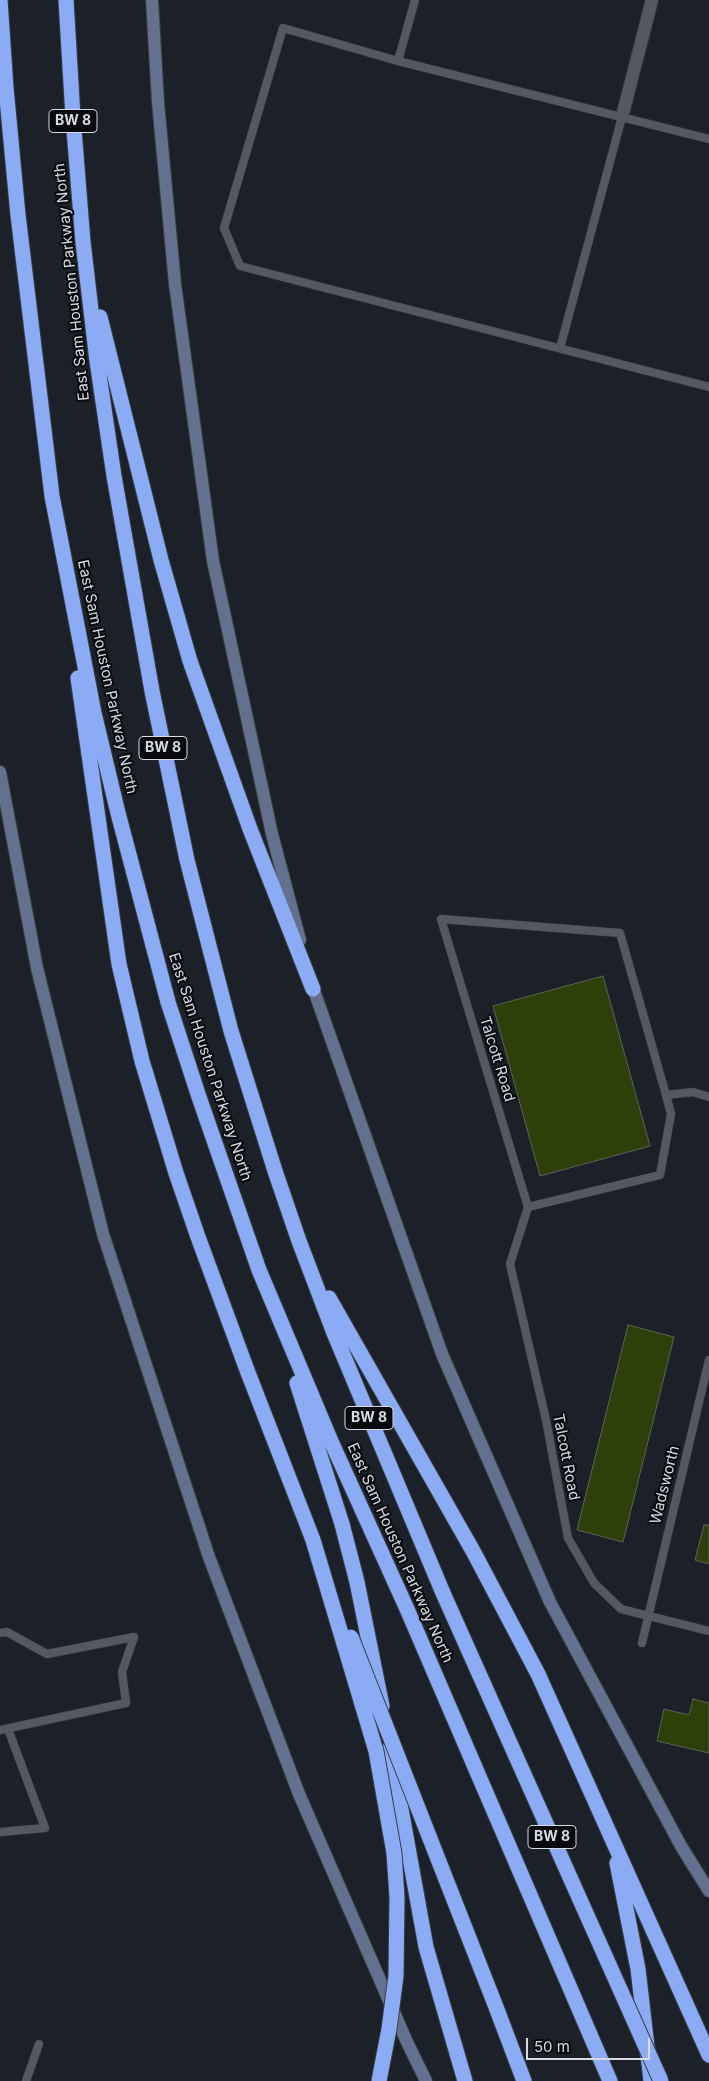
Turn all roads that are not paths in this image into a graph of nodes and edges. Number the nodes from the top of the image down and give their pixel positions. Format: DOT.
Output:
graph roads {
  1 [pos="0,0"];
  2 [pos="66,0"];
  3 [pos="152,0"];
  4 [pos="415,0"];
  5 [pos="652,0"];
  6 [pos="398,61"];
  7 [pos="622,117"];
  8 [pos="709,139"];
  9 [pos="83,242"];
  10 [pos="560,348"];
  11 [pos="709,387"];
  12 [pos="52,496"];
  13 [pos="0,772"];
  14 [pos="312,989"];
  15 [pos="666,1096"];
  16 [pos="709,1097"];
  17 [pos="528,1207"];
  18 [pos="299,1241"];
  19 [pos="259,1270"];
  20 [pos="709,1360"];
  21 [pos="313,1540"];
  22 [pos="647,1616"];
  23 [pos="709,1631"];
  24 [pos="0,1633"];
  25 [pos="642,1643"];
  26 [pos="4,1730"];
  27 [pos="0,1832"];
  28 [pos="611,1834"];
  29 [pos="709,1890"];
  30 [pos="39,2044"];
  31 [pos="709,2055"];
  32 [pos="26,2081"];
  33 [pos="379,2081"];
  34 [pos="426,2081"];
  35 [pos="465,2081"];
  36 [pos="524,2081"];
  37 [pos="610,2081"];
  38 [pos="651,2081"];
  39 [pos="661,2081"];
  1 -- 12 [label="highway, East Sam Houston Parkway North / BW 8"];
  2 -- 9 [label="highway, East Sam Houston Parkway North / BW 8"];
  3 -- 14 [label="main road"];
  4 -- 6 [label="lane"];
  5 -- 7 [label="street"];
  6 -- 7 [label="lane"];
  6 -- 10 [label="lane"];
  7 -- 8 [label="lane"];
  7 -- 10 [label="lane"];
  9 -- 14 [label="highway"];
  9 -- 18 [label="highway, East Sam Houston Parkway North / BW 8"];
  10 -- 11 [label="lane"];
  12 -- 19 [label="highway, East Sam Houston Parkway North / BW 8"];
  12 -- 21 [label="highway"];
  13 -- 34 [label="main road"];
  14 -- 29 [label="main road"];
  15 -- 16 [label="lane"];
  15 -- 17 [label="lane"];
  15 -- 17 [label="lane, Talcott Road"];
  17 -- 22 [label="lane, Talcott Road"];
  18 -- 28 [label="highway"];
  18 -- 39 [label="highway, East Sam Houston Parkway North / BW 8, bridge"];
  19 -- 35 [label="highway"];
  19 -- 37 [label="highway, East Sam Houston Parkway North / BW 8"];
  20 -- 22 [label="lane, Wadsworth"];
  21 -- 33 [label="highway, bridge"];
  21 -- 36 [label="highway, bridge"];
  22 -- 23 [label="lane, Talcott Road"];
  22 -- 25 [label="lane, Wadsworth"];
  24 -- 26 [label="lane"];
  26 -- 27 [label="lane"];
  28 -- 31 [label="highway"];
  28 -- 38 [label="highway"];
  30 -- 32 [label="lane"];
}
